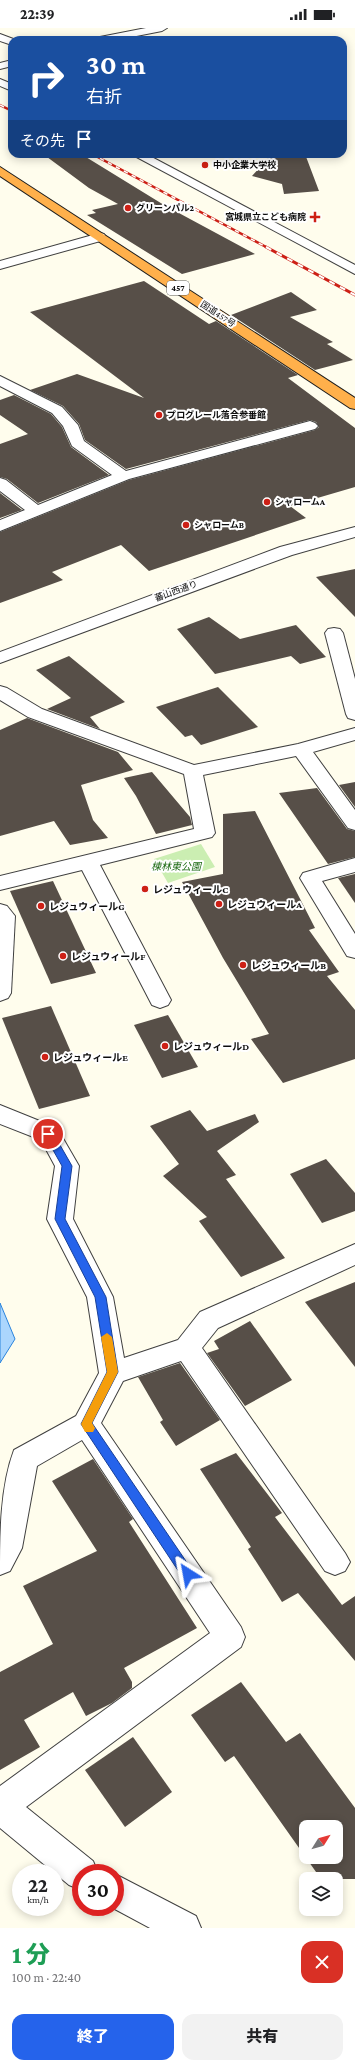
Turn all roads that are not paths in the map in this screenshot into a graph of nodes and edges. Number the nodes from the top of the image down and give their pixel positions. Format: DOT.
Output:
graph roads {
  1 [pos="162,28"];
  2 [pos="121,36"];
  3 [pos="145,158"];
  4 [pos="0,171"];
  5 [pos="100,236"];
  6 [pos="0,265"];
  7 [pos="355,270"];
  8 [pos="0,380"];
  9 [pos="355,405"];
  10 [pos="310,426"];
  11 [pos="123,476"];
  12 [pos="0,483"];
  13 [pos="36,511"];
  14 [pos="0,526"];
  15 [pos="355,532"];
  16 [pos="334,633"];
  17 [pos="0,658"];
  18 [pos="0,692"];
  19 [pos="355,714"];
  20 [pos="355,734"];
  21 [pos="301,749"];
  22 [pos="194,771"];
  23 [pos="355,824"];
  24 [pos="88,862"];
  25 [pos="355,865"];
  26 [pos="0,883"];
  27 [pos="0,911"];
  28 [pos="1,947"];
  29 [pos="355,951"];
  30 [pos="0,993"];
  31 [pos="160,1000"];
  32 [pos="0,1114"];
  33 [pos="355,1254"];
  34 [pos="187,1348"];
  35 [pos="113,1372"];
  36 [pos="86,1424"];
  37 [pos="0,1562"];
  38 [pos="335,1562"];
  39 [pos="0,1807"];
  40 [pos="72,1866"];
  41 [pos="124,1896"];
  42 [pos="184,1928"];
  1 -- 2 [label="street"];
  3 -- 7 [label="street"];
  4 -- 5 [label="highway, 国道457号 / 457"];
  5 -- 6 [label="street"];
  5 -- 9 [label="highway, 国道457号 / 457"];
  8 -- 11 [label="street"];
  10 -- 11 [label="street"];
  11 -- 13 [label="street"];
  12 -- 13 [label="street"];
  13 -- 14 [label="street"];
  15 -- 17 [label="street, 蕃山西通り"];
  16 -- 19 [label="street"];
  18 -- 22 [label="street"];
  20 -- 21 [label="street"];
  21 -- 22 [label="street"];
  21 -- 23 [label="street"];
  22 -- 24 [label="street"];
  24 -- 26 [label="street"];
  24 -- 31 [label="street"];
  25 -- 29 [label="street"];
  27 -- 28 [label="street"];
  28 -- 30 [label="street"];
  32 -- 35 [label="street"];
  33 -- 34 [label="street"];
  34 -- 35 [label="street"];
  34 -- 38 [label="street"];
  35 -- 36 [label="street"];
  36 -- 37 [label="street"];
  36 -- 39 [label="street"];
  39 -- 40 [label="street"];
  41 -- 42 [label="street"];
}
